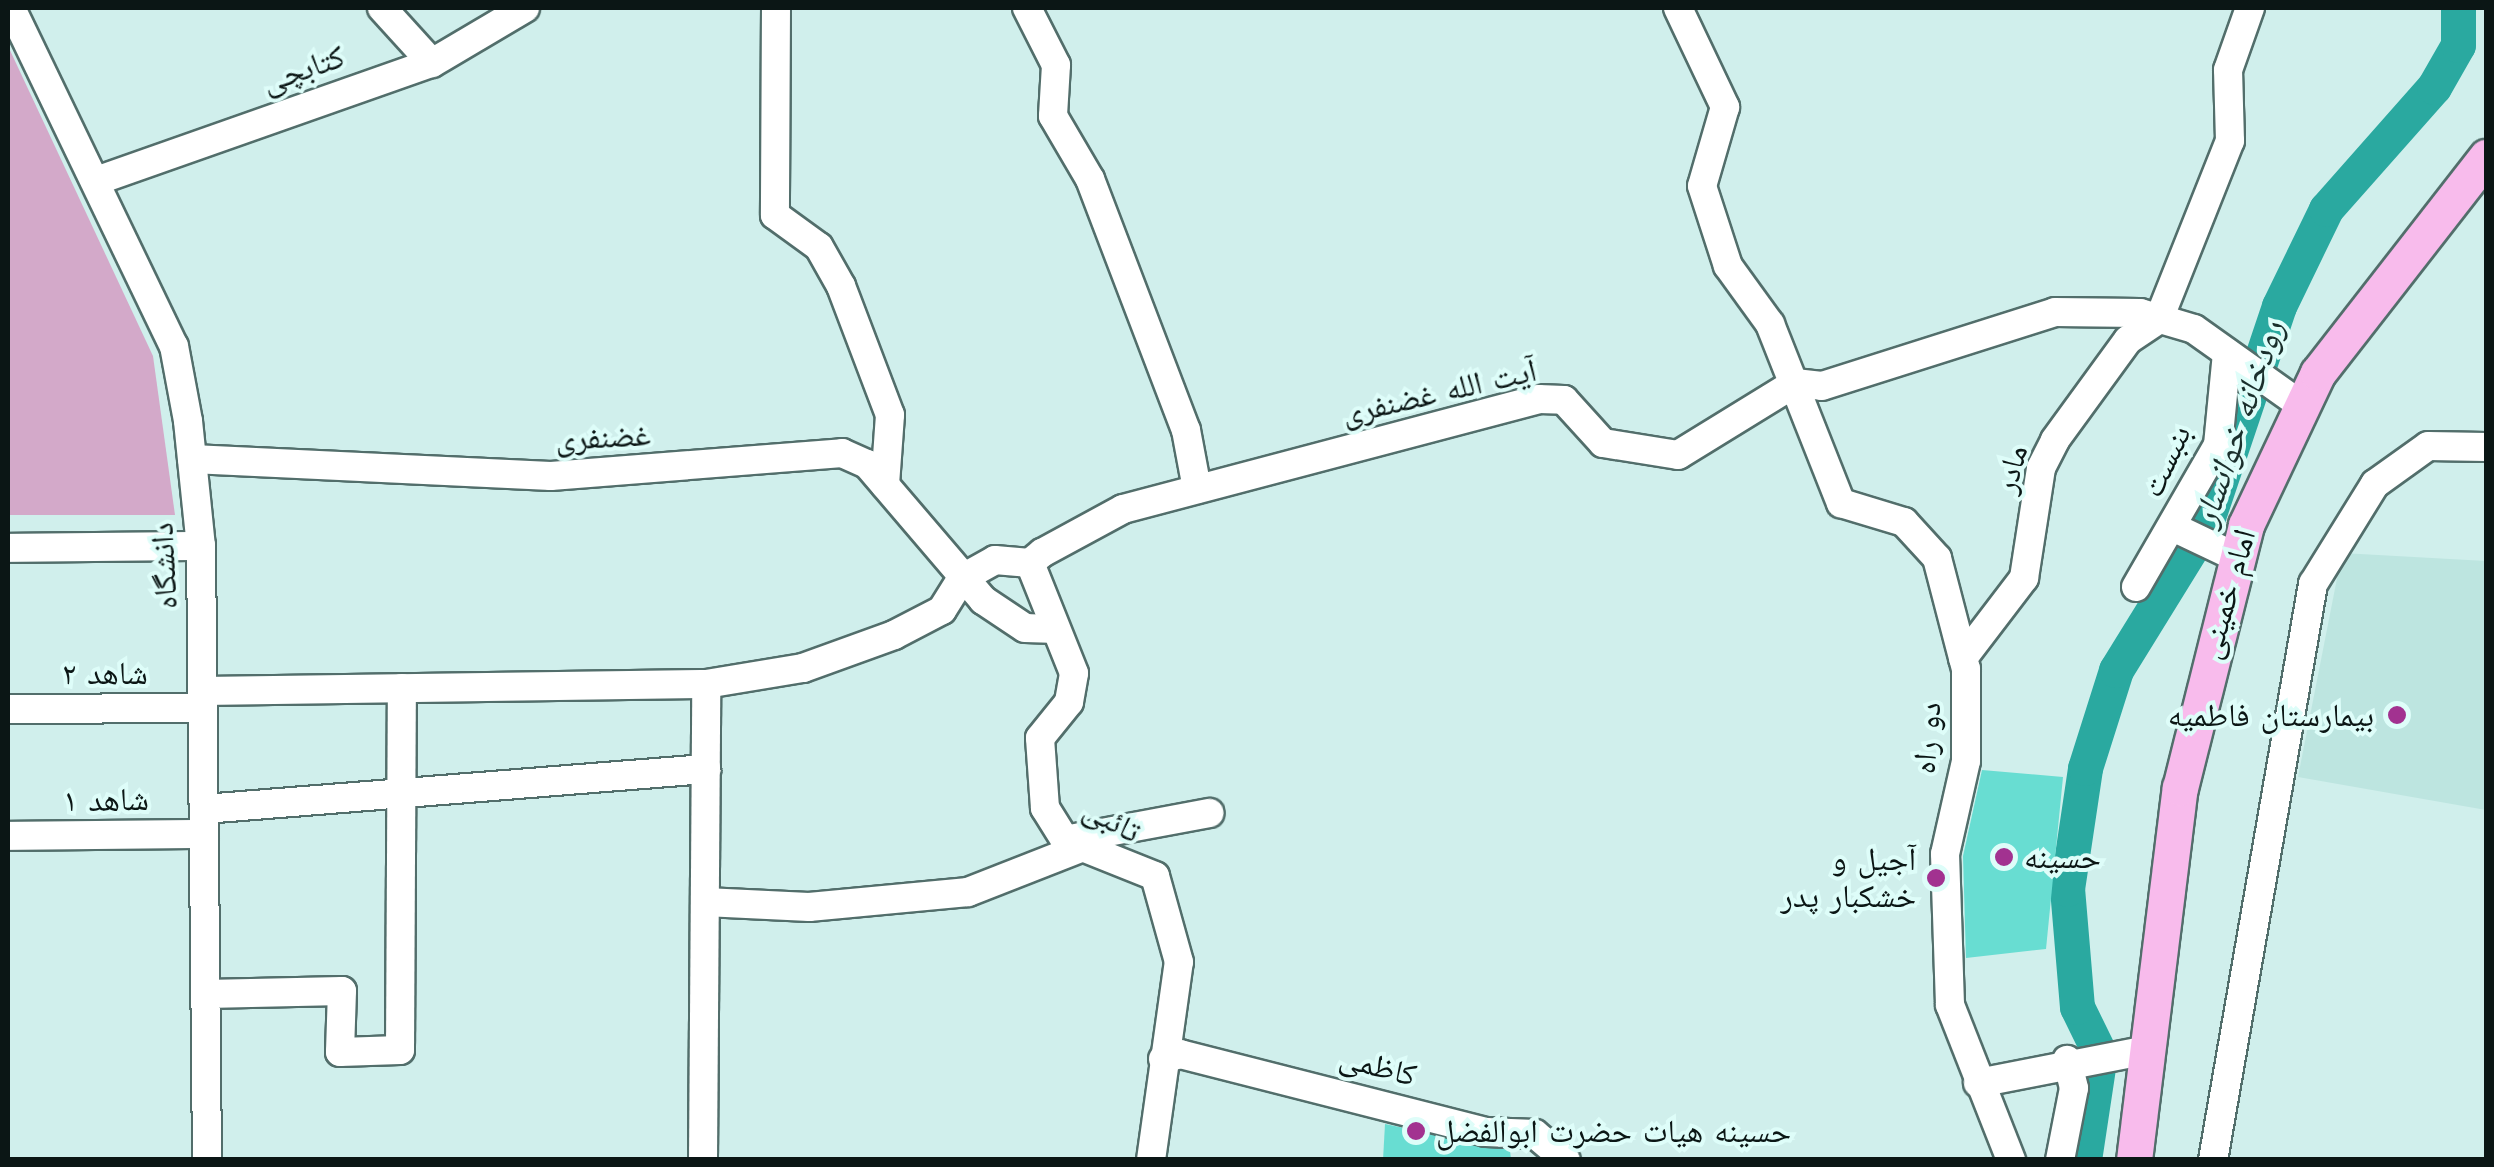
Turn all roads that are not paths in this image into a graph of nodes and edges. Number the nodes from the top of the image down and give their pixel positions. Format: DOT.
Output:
graph roads {
  1 [pos="14,8"];
  2 [pos="382,8"];
  3 [pos="525,8"];
  4 [pos="776,8"];
  5 [pos="1027,8"];
  6 [pos="1678,8"];
  7 [pos="2250,8"];
  8 [pos="432,63"];
  9 [pos="2486,157"];
  10 [pos="96,182"];
  11 [pos="2159,318"];
  12 [pos="2227,352"];
  13 [pos="1795,383"];
  14 [pos="2300,405"];
  15 [pos="2486,447"];
  16 [pos="192,459"];
  17 [pos="885,485"];
  18 [pos="1198,489"];
  19 [pos="2173,527"];
  20 [pos="201,546"];
  21 [pos="8,548"];
  22 [pos="2236,557"];
  23 [pos="1036,558"];
  24 [pos="961,579"];
  25 [pos="2136,587"];
  26 [pos="1050,628"];
  27 [pos="1963,658"];
  28 [pos="706,684"];
  29 [pos="402,688"];
  30 [pos="203,699"];
  31 [pos="8,708"];
  32 [pos="706,769"];
  33 [pos="402,793"];
  34 [pos="1209,813"];
  35 [pos="204,821"];
  36 [pos="8,836"];
  37 [pos="1072,844"];
  38 [pos="704,902"];
  39 [pos="206,994"];
  40 [pos="2148,1050"];
  41 [pos="1163,1059"];
  42 [pos="2075,1060"];
  43 [pos="1978,1083"];
  44 [pos="207,1160"];
  45 [pos="702,1160"];
  46 [pos="1152,1160"];
  47 [pos="1566,1160"];
  48 [pos="2011,1160"];
  49 [pos="2060,1160"];
  50 [pos="2134,1160"];
  51 [pos="2213,1160"];
  1 -- 10 [label="street, دانشگاه"];
  2 -- 8 [label="street"];
  3 -- 8 [label="street, کتابچی"];
  4 -- 17 [label="street"];
  5 -- 18 [label="street"];
  6 -- 13 [label="street"];
  7 -- 11 [label="street"];
  8 -- 10 [label="street, کتابچی"];
  9 -- 14 [label="main road, امام خمینی"];
  10 -- 16 [label="street, دانشگاه"];
  11 -- 12 [label="street, آیت الله غضنفری"];
  11 -- 13 [label="street, آیت الله غضنفری"];
  11 -- 27 [label="street, مادر"];
  12 -- 14 [label="street, آیت الله غضنفری"];
  12 -- 19 [label="street, بنبست"];
  13 -- 18 [label="street, آیت الله غضنفری"];
  13 -- 27 [label="street, دو راه"];
  14 -- 22 [label="main road, امام خمینی"];
  15 -- 51 [label="street"];
  16 -- 17 [label="street, غضنفری"];
  16 -- 20 [label="street, دانشگاه"];
  17 -- 24 [label="street, غضنفری"];
  18 -- 23 [label="street, آیت الله غضنفری"];
  19 -- 22 [label="street"];
  19 -- 25 [label="street, بنبست"];
  20 -- 21 [label="street"];
  20 -- 30 [label="street, دانشگاه"];
  22 -- 40 [label="main road, امام خمینی"];
  23 -- 24 [label="street"];
  23 -- 26 [label="street, تائبی"];
  24 -- 26 [label="street, غضنفری"];
  24 -- 28 [label="street, شاهد ۲"];
  26 -- 37 [label="street, تائبی"];
  27 -- 43 [label="street, دو راه"];
  28 -- 29 [label="street, شاهد ۲"];
  28 -- 32 [label="street"];
  29 -- 30 [label="street, شاهد ۲"];
  29 -- 33 [label="street"];
  30 -- 31 [label="street, شاهد ۲"];
  30 -- 35 [label="street, دانشگاه"];
  32 -- 33 [label="street, شاهد ۱"];
  32 -- 38 [label="street"];
  33 -- 35 [label="street, شاهد ۱"];
  33 -- 39 [label="street"];
  34 -- 37 [label="street"];
  35 -- 36 [label="street, شاهد ۱"];
  35 -- 39 [label="street, دانشگاه"];
  37 -- 38 [label="street"];
  37 -- 41 [label="street, تائبی"];
  38 -- 45 [label="street"];
  39 -- 44 [label="street, دانشگاه"];
  40 -- 42 [label="street"];
  40 -- 50 [label="main road, امام خمینی"];
  41 -- 46 [label="street, تائبی"];
  41 -- 47 [label="street, کاظمی"];
  42 -- 43 [label="street"];
  42 -- 49 [label="street"];
  43 -- 48 [label="street, دو راه"];
}
